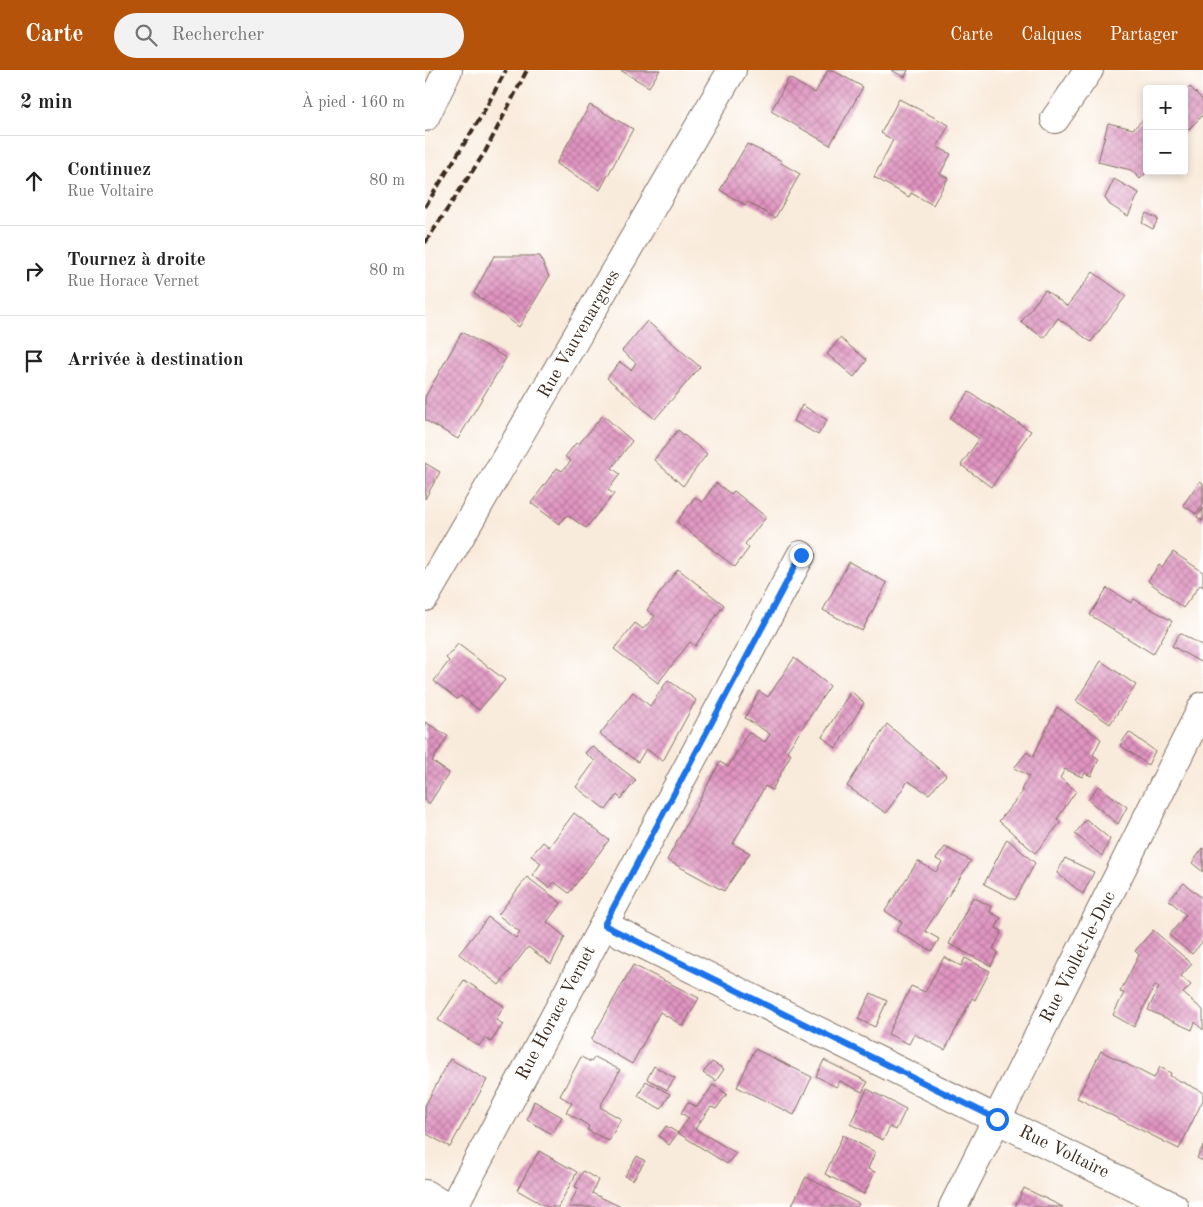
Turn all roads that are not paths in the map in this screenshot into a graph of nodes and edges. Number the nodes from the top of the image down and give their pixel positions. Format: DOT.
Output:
graph roads {
  1 [pos="448,70"];
  2 [pos="732,70"];
  3 [pos="1089,70"];
  4 [pos="425,117"];
  5 [pos="1055,119"];
  6 [pos="801,555"];
  7 [pos="425,597"];
  8 [pos="1203,706"];
  9 [pos="604,925"];
  10 [pos="997,1119"];
  11 [pos="425,1194"];
  12 [pos="446,1207"];
  13 [pos="453,1207"];
  14 [pos="953,1207"];
  15 [pos="1174,1207"];
  1 -- 4 [label="street"];
  2 -- 7 [label="street, Rue Vauvenargues"];
  3 -- 5 [label="street"];
  6 -- 9 [label="street, Rue Horace Vernet"];
  8 -- 10 [label="street, Rue Viollet-le-Duc"];
  9 -- 10 [label="street, Rue Voltaire"];
  9 -- 13 [label="street, Rue Horace Vernet"];
  10 -- 14 [label="street, Rue Viollet-le-Duc"];
  10 -- 15 [label="street, Rue Voltaire"];
  11 -- 12 [label="street"];
}
